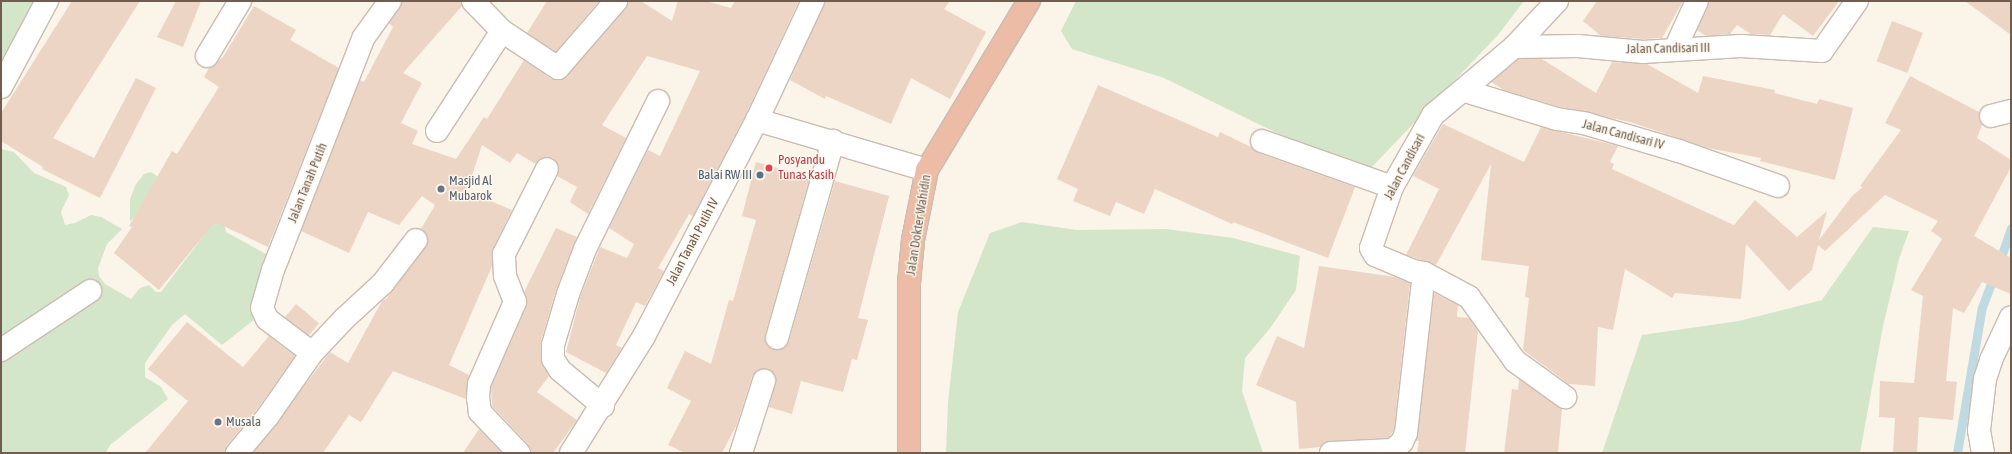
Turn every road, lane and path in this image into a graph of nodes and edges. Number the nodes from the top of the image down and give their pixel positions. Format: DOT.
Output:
graph roads {
  1 [pos="47,1"];
  2 [pos="240,1"];
  3 [pos="390,1"];
  4 [pos="616,1"];
  5 [pos="813,1"];
  6 [pos="1029,1"];
  7 [pos="1557,1"];
  8 [pos="1697,1"];
  9 [pos="1857,1"];
  10 [pos="490,19"];
  11 [pos="1514,46"];
  12 [pos="1675,49"];
  13 [pos="207,56"];
  14 [pos="1,87"];
  15 [pos="1465,91"];
  16 [pos="658,100"];
  17 [pos="757,120"];
  18 [pos="437,131"];
  19 [pos="833,141"];
  20 [pos="1262,141"];
  21 [pos="547,170"];
  22 [pos="927,170"];
  23 [pos="1778,186"];
  24 [pos="1392,187"];
  25 [pos="416,240"];
  26 [pos="1424,273"];
  27 [pos="90,291"];
  28 [pos="2011,317"];
  29 [pos="777,338"];
  30 [pos="1,350"];
  31 [pos="312,353"];
  32 [pos="764,381"];
  33 [pos="1565,397"];
  34 [pos="603,406"];
  35 [pos="237,453"];
  36 [pos="519,453"];
  37 [pos="571,453"];
  38 [pos="741,453"];
  39 [pos="909,453"];
  40 [pos="1331,453"];
  41 [pos="1983,453"];
  1 -- 14 [label="street"];
  2 -- 13 [label="street"];
  3 -- 31 [label="street, Jalan Tanah Putih"];
  4 -- 10 [label="street"];
  5 -- 17 [label="street, Jalan Tanah Putih IV"];
  6 -- 22 [label="highway, Jalan Dokter Wahidin"];
  7 -- 11 [label="street, Jalan Candisari"];
  8 -- 12 [label="street"];
  9 -- 12 [label="street, Jalan Candisari III"];
  10 -- 18 [label="street"];
  11 -- 12 [label="street, Jalan Candisari III"];
  11 -- 15 [label="street, Jalan Candisari"];
  15 -- 23 [label="street, Jalan Candisari IV"];
  15 -- 24 [label="street, Jalan Candisari"];
  16 -- 34 [label="street"];
  17 -- 19 [label="street"];
  17 -- 34 [label="street, Jalan Tanah Putih IV"];
  19 -- 22 [label="street"];
  19 -- 29 [label="street"];
  20 -- 24 [label="street"];
  21 -- 36 [label="street"];
  22 -- 39 [label="highway, Jalan Dokter Wahidin"];
  24 -- 26 [label="street, Jalan Candisari"];
  25 -- 31 [label="street"];
  26 -- 33 [label="street, Jalan Candisari"];
  26 -- 40 [label="street"];
  27 -- 30 [label="street"];
  28 -- 41 [label="street"];
  31 -- 35 [label="street"];
  32 -- 38 [label="street"];
  34 -- 37 [label="street, Jalan Tanah Putih IV"];
}
